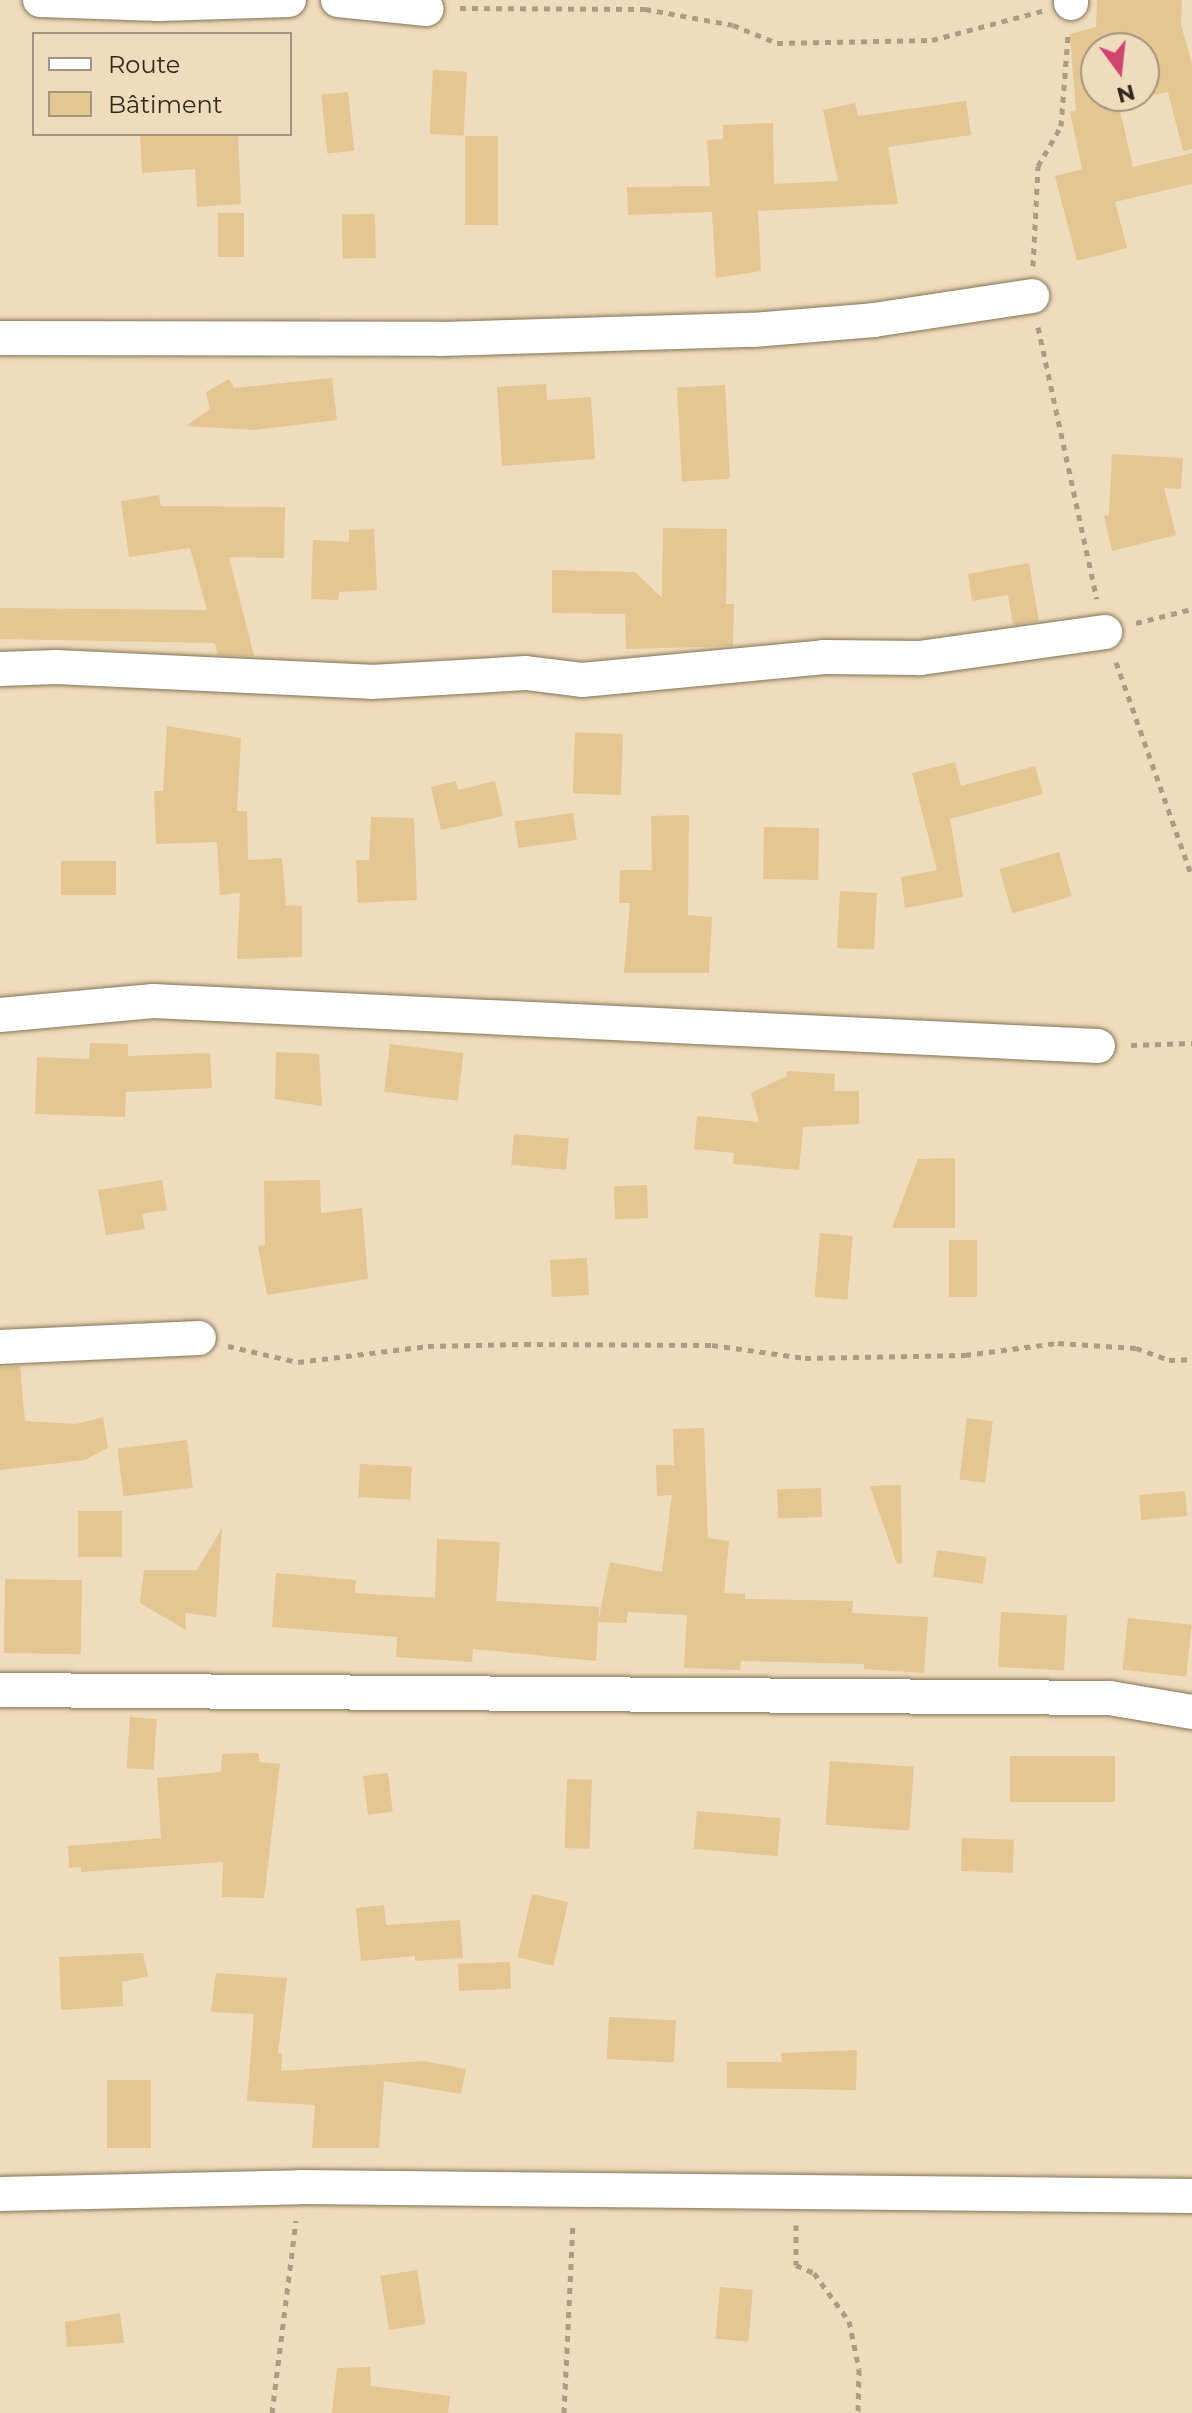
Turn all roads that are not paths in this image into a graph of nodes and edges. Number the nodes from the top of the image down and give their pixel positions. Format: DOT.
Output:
graph roads {
  1 [pos="40,0"];
  2 [pos="289,0"];
  3 [pos="338,0"];
  4 [pos="427,9"];
  5 [pos="1032,296"];
  6 [pos="0,338"];
  7 [pos="1105,632"];
  8 [pos="0,669"];
  9 [pos="0,1015"];
  10 [pos="1098,1046"];
  11 [pos="199,1338"];
  12 [pos="0,1347"];
  13 [pos="0,1690"];
  14 [pos="1192,1712"];
  15 [pos="0,2194"];
  16 [pos="1192,2196"];
  1 -- 2 [label="street"];
  3 -- 4 [label="street"];
  5 -- 6 [label="street"];
  7 -- 8 [label="street"];
  9 -- 10 [label="street"];
  11 -- 12 [label="street"];
  13 -- 14 [label="street"];
  15 -- 16 [label="street"];
}
